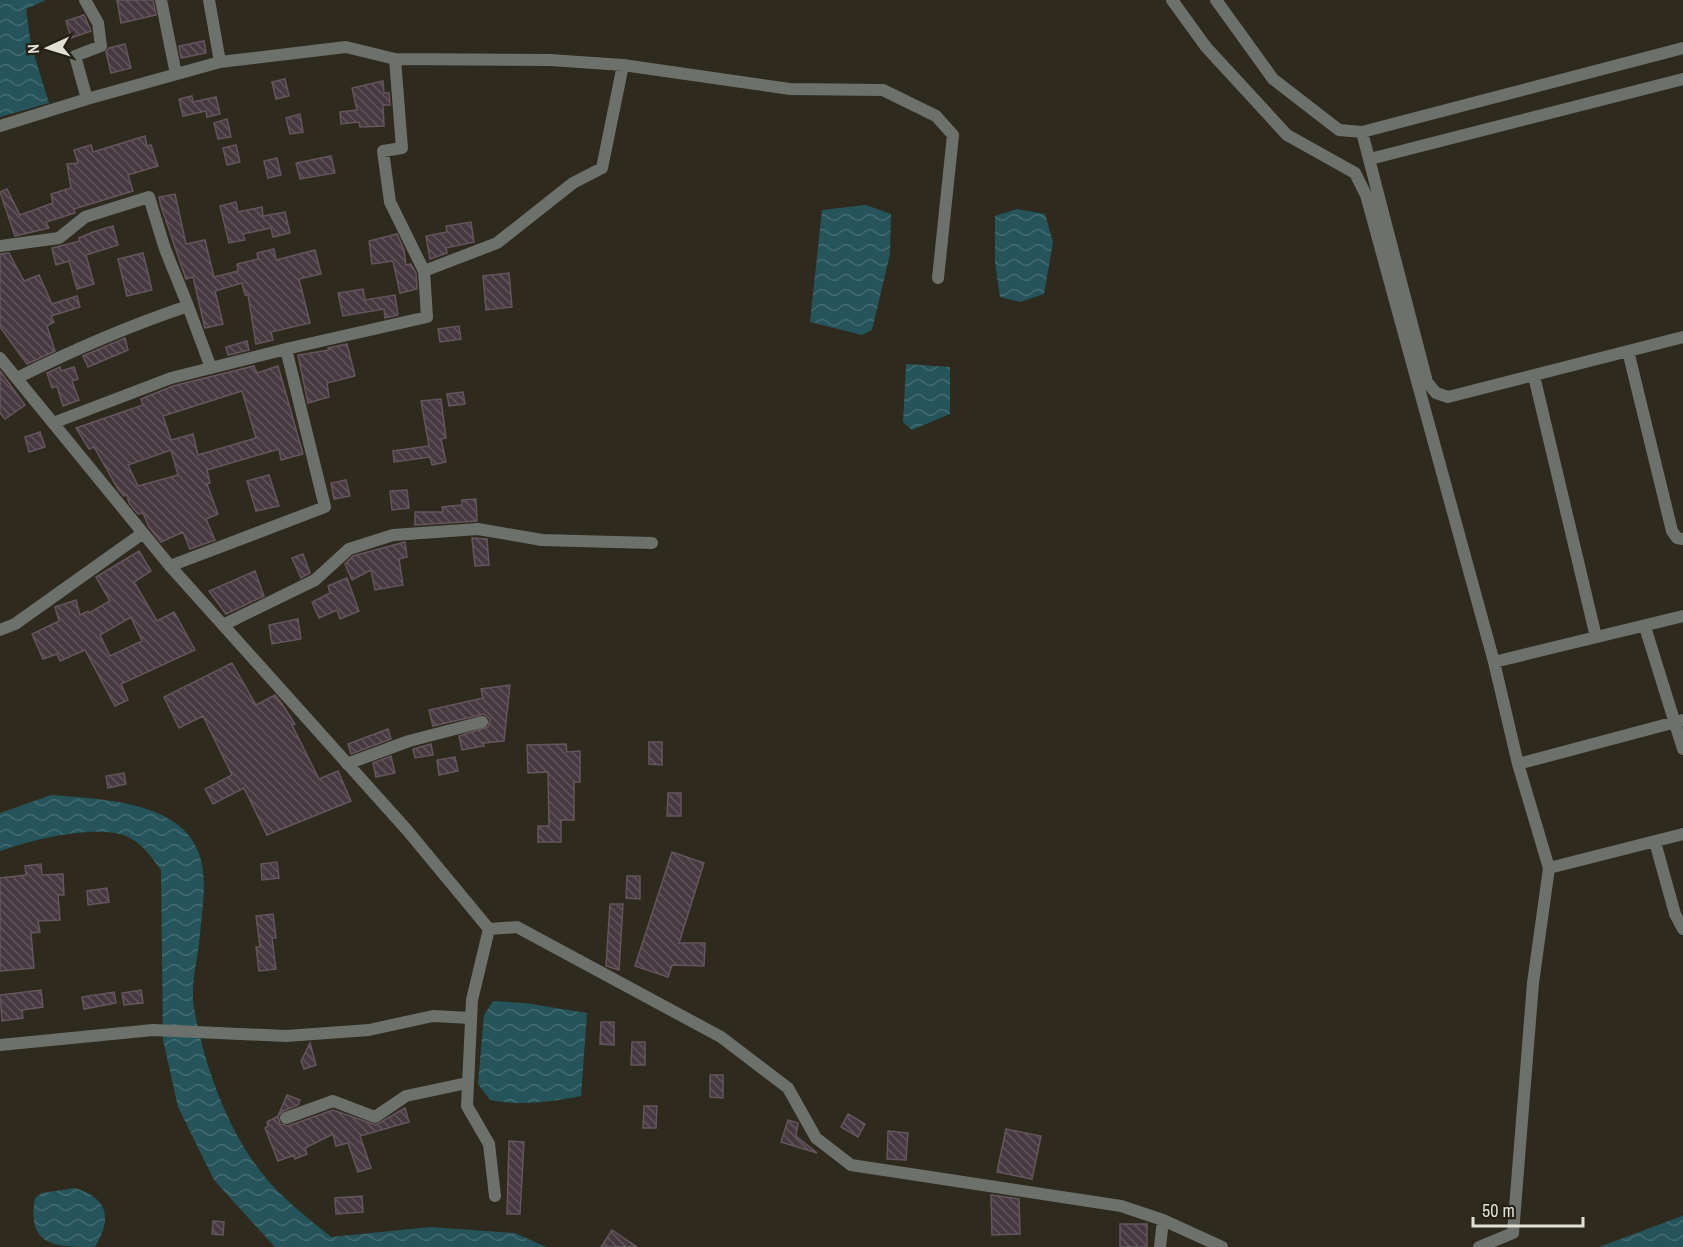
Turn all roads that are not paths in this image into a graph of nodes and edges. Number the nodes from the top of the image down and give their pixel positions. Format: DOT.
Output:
graph roads {
  1 [pos="85,0"];
  2 [pos="161,0"];
  3 [pos="209,0"];
  4 [pos="1172,0"];
  5 [pos="1216,0"];
  6 [pos="1683,48"];
  7 [pos="395,59"];
  8 [pos="220,62"];
  9 [pos="623,65"];
  10 [pos="176,75"];
  11 [pos="1683,79"];
  12 [pos="87,99"];
  13 [pos="0,126"];
  14 [pos="1362,132"];
  15 [pos="1370,159"];
  16 [pos="0,246"];
  17 [pos="424,271"];
  18 [pos="938,278"];
  19 [pos="188,306"];
  20 [pos="1683,336"];
  21 [pos="286,349"];
  22 [pos="1628,351"];
  23 [pos="0,358"];
  24 [pos="212,368"];
  25 [pos="1534,376"];
  26 [pos="17,378"];
  27 [pos="53,423"];
  28 [pos="143,533"];
  29 [pos="1683,539"];
  30 [pos="652,543"];
  31 [pos="170,567"];
  32 [pos="1683,616"];
  33 [pos="223,625"];
  34 [pos="1645,627"];
  35 [pos="0,630"];
  36 [pos="1596,637"];
  37 [pos="1494,662"];
  38 [pos="1679,721"];
  39 [pos="482,722"];
  40 [pos="1683,749"];
  41 [pos="347,764"];
  42 [pos="1518,764"];
  43 [pos="1683,834"];
  44 [pos="1655,842"];
  45 [pos="1549,868"];
  46 [pos="489,929"];
  47 [pos="1683,929"];
  48 [pos="471,1018"];
  49 [pos="0,1045"];
  50 [pos="467,1083"];
  51 [pos="286,1118"];
  52 [pos="495,1196"];
  53 [pos="1163,1220"];
  54 [pos="1161,1247"];
  55 [pos="1222,1247"];
  56 [pos="1479,1247"];
  1 -- 12 [label="street"];
  2 -- 10 [label="street"];
  3 -- 8 [label="street"];
  4 -- 37 [label="street"];
  5 -- 14 [label="street"];
  6 -- 14 [label="street"];
  7 -- 8 [label="street"];
  7 -- 9 [label="street"];
  7 -- 17 [label="street"];
  8 -- 10 [label="street"];
  9 -- 17 [label="street"];
  9 -- 18 [label="street"];
  10 -- 12 [label="street"];
  11 -- 15 [label="street"];
  12 -- 13 [label="street"];
  14 -- 15 [label="street"];
  15 -- 25 [label="street"];
  16 -- 19 [label="street"];
  17 -- 21 [label="street"];
  19 -- 24 [label="street"];
  19 -- 26 [label="street"];
  20 -- 22 [label="street"];
  21 -- 24 [label="street"];
  21 -- 31 [label="street"];
  22 -- 25 [label="street"];
  22 -- 29 [label="street"];
  23 -- 26 [label="street"];
  24 -- 27 [label="street"];
  25 -- 36 [label="street"];
  26 -- 27 [label="street"];
  27 -- 28 [label="street"];
  28 -- 31 [label="street"];
  28 -- 35 [label="street"];
  30 -- 33 [label="street"];
  31 -- 33 [label="street"];
  32 -- 34 [label="street"];
  33 -- 41 [label="street"];
  34 -- 36 [label="street"];
  34 -- 38 [label="street"];
  36 -- 37 [label="street"];
  37 -- 42 [label="street"];
  38 -- 40 [label="street"];
  38 -- 42 [label="street"];
  39 -- 41 [label="street"];
  41 -- 46 [label="street"];
  42 -- 45 [label="street"];
  43 -- 44 [label="street"];
  44 -- 45 [label="street"];
  44 -- 47 [label="street"];
  45 -- 56 [label="street"];
  46 -- 48 [label="street"];
  46 -- 53 [label="street"];
  48 -- 49 [label="street"];
  48 -- 50 [label="street"];
  50 -- 51 [label="street"];
  50 -- 52 [label="street"];
  53 -- 54 [label="street"];
  53 -- 55 [label="street"];
}
